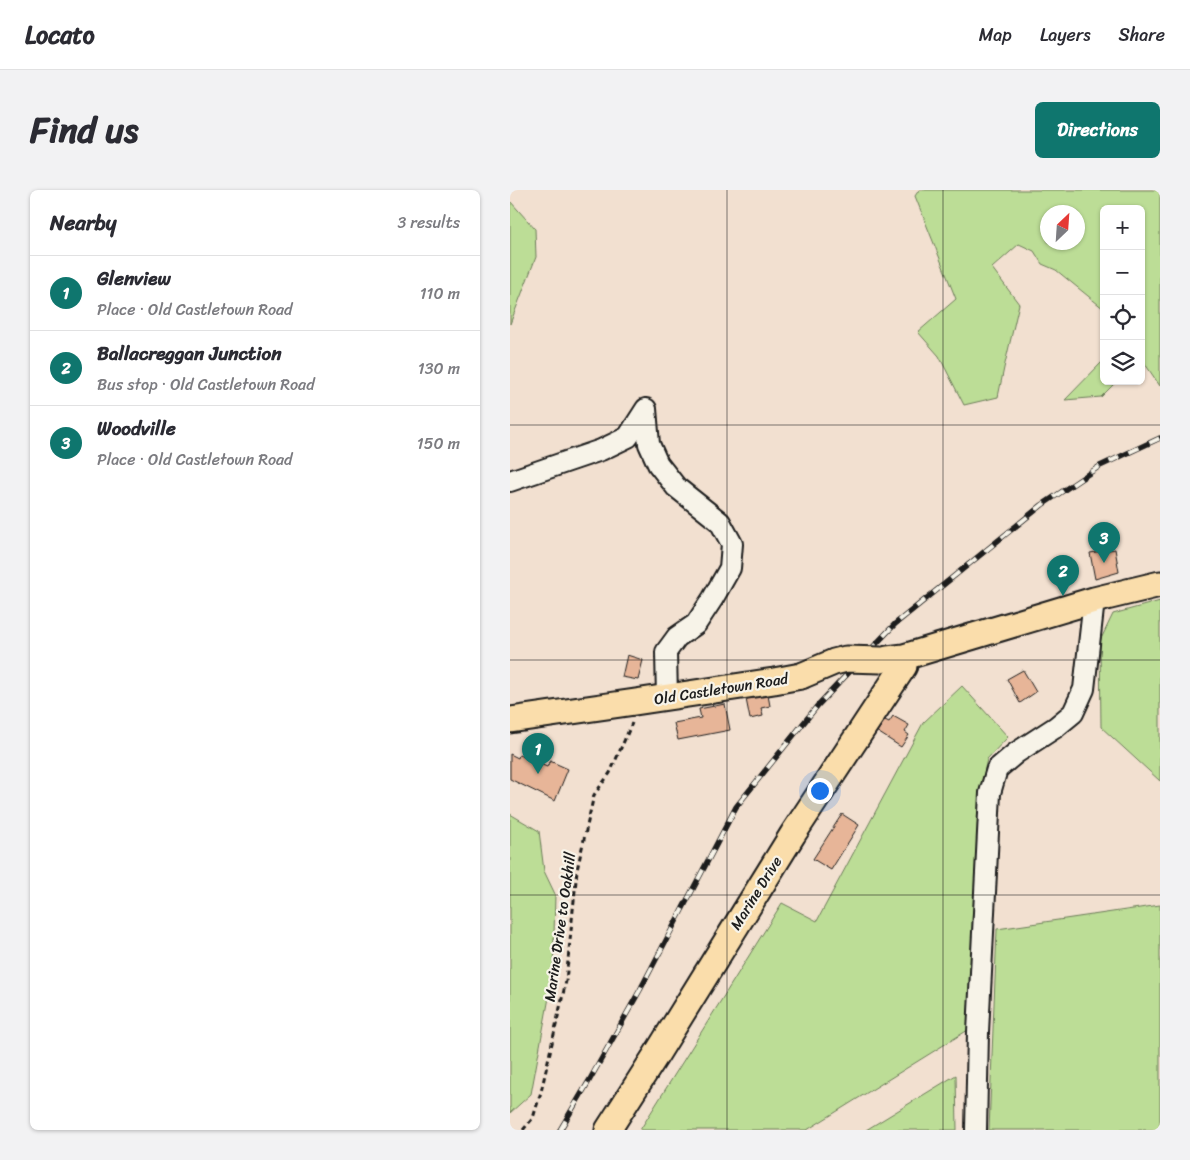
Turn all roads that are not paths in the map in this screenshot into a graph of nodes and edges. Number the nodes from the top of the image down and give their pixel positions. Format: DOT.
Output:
graph roads {
  1 [pos="510,481"];
  2 [pos="1160,584"];
  3 [pos="1094,600"];
  4 [pos="892,658"];
  5 [pos="667,698"];
  6 [pos="510,720"];
  7 [pos="608,1130"];
  8 [pos="976,1130"];
  1 -- 5 [label="lane"];
  2 -- 3 [label="main road, Old Castletown Road"];
  3 -- 4 [label="main road, Old Castletown Road"];
  3 -- 8 [label="lane"];
  4 -- 5 [label="main road, Old Castletown Road, bridge"];
  4 -- 7 [label="main road, Marine Drive"];
  5 -- 6 [label="main road, Old Castletown Road"];
}
